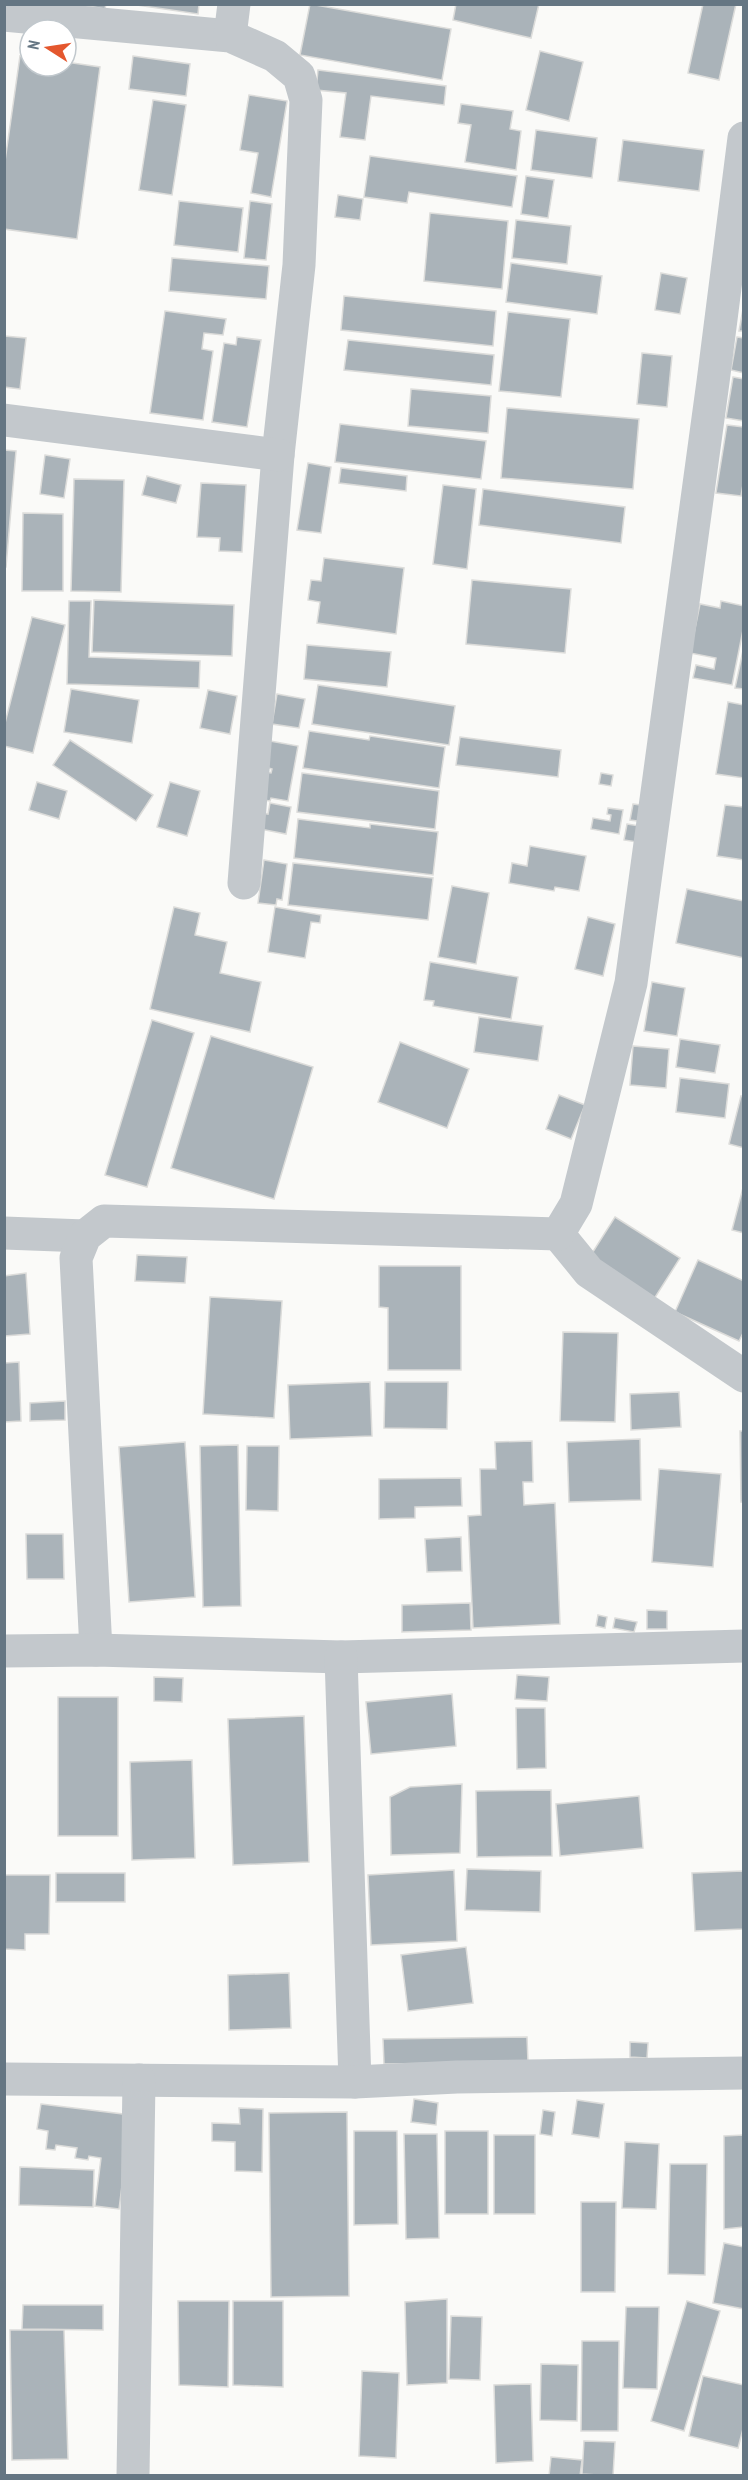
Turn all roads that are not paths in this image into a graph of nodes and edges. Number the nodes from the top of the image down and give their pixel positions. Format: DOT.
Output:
graph roads {
  1 [pos="4,15"];
  2 [pos="232,20"];
  3 [pos="744,138"];
  4 [pos="4,420"];
  5 [pos="278,455"];
  6 [pos="244,883"];
  7 [pos="4,1233"];
  8 [pos="558,1234"];
  9 [pos="85,1236"];
  10 [pos="744,1376"];
  11 [pos="744,1646"];
  12 [pos="96,1650"];
  13 [pos="4,1651"];
  14 [pos="341,1657"];
  15 [pos="744,2073"];
  16 [pos="4,2079"];
  17 [pos="140,2080"];
  18 [pos="355,2082"];
  19 [pos="133,2475"];
  1 -- 2 [label="street"];
  2 -- 5 [label="street"];
  3 -- 8 [label="street"];
  4 -- 5 [label="street"];
  5 -- 6 [label="street"];
  7 -- 9 [label="street"];
  8 -- 9 [label="street"];
  8 -- 10 [label="street"];
  9 -- 12 [label="street"];
  11 -- 14 [label="street"];
  12 -- 13 [label="street"];
  12 -- 14 [label="street"];
  14 -- 18 [label="street"];
  15 -- 18 [label="street"];
  16 -- 17 [label="street"];
  17 -- 18 [label="street"];
  17 -- 19 [label="street"];
}
